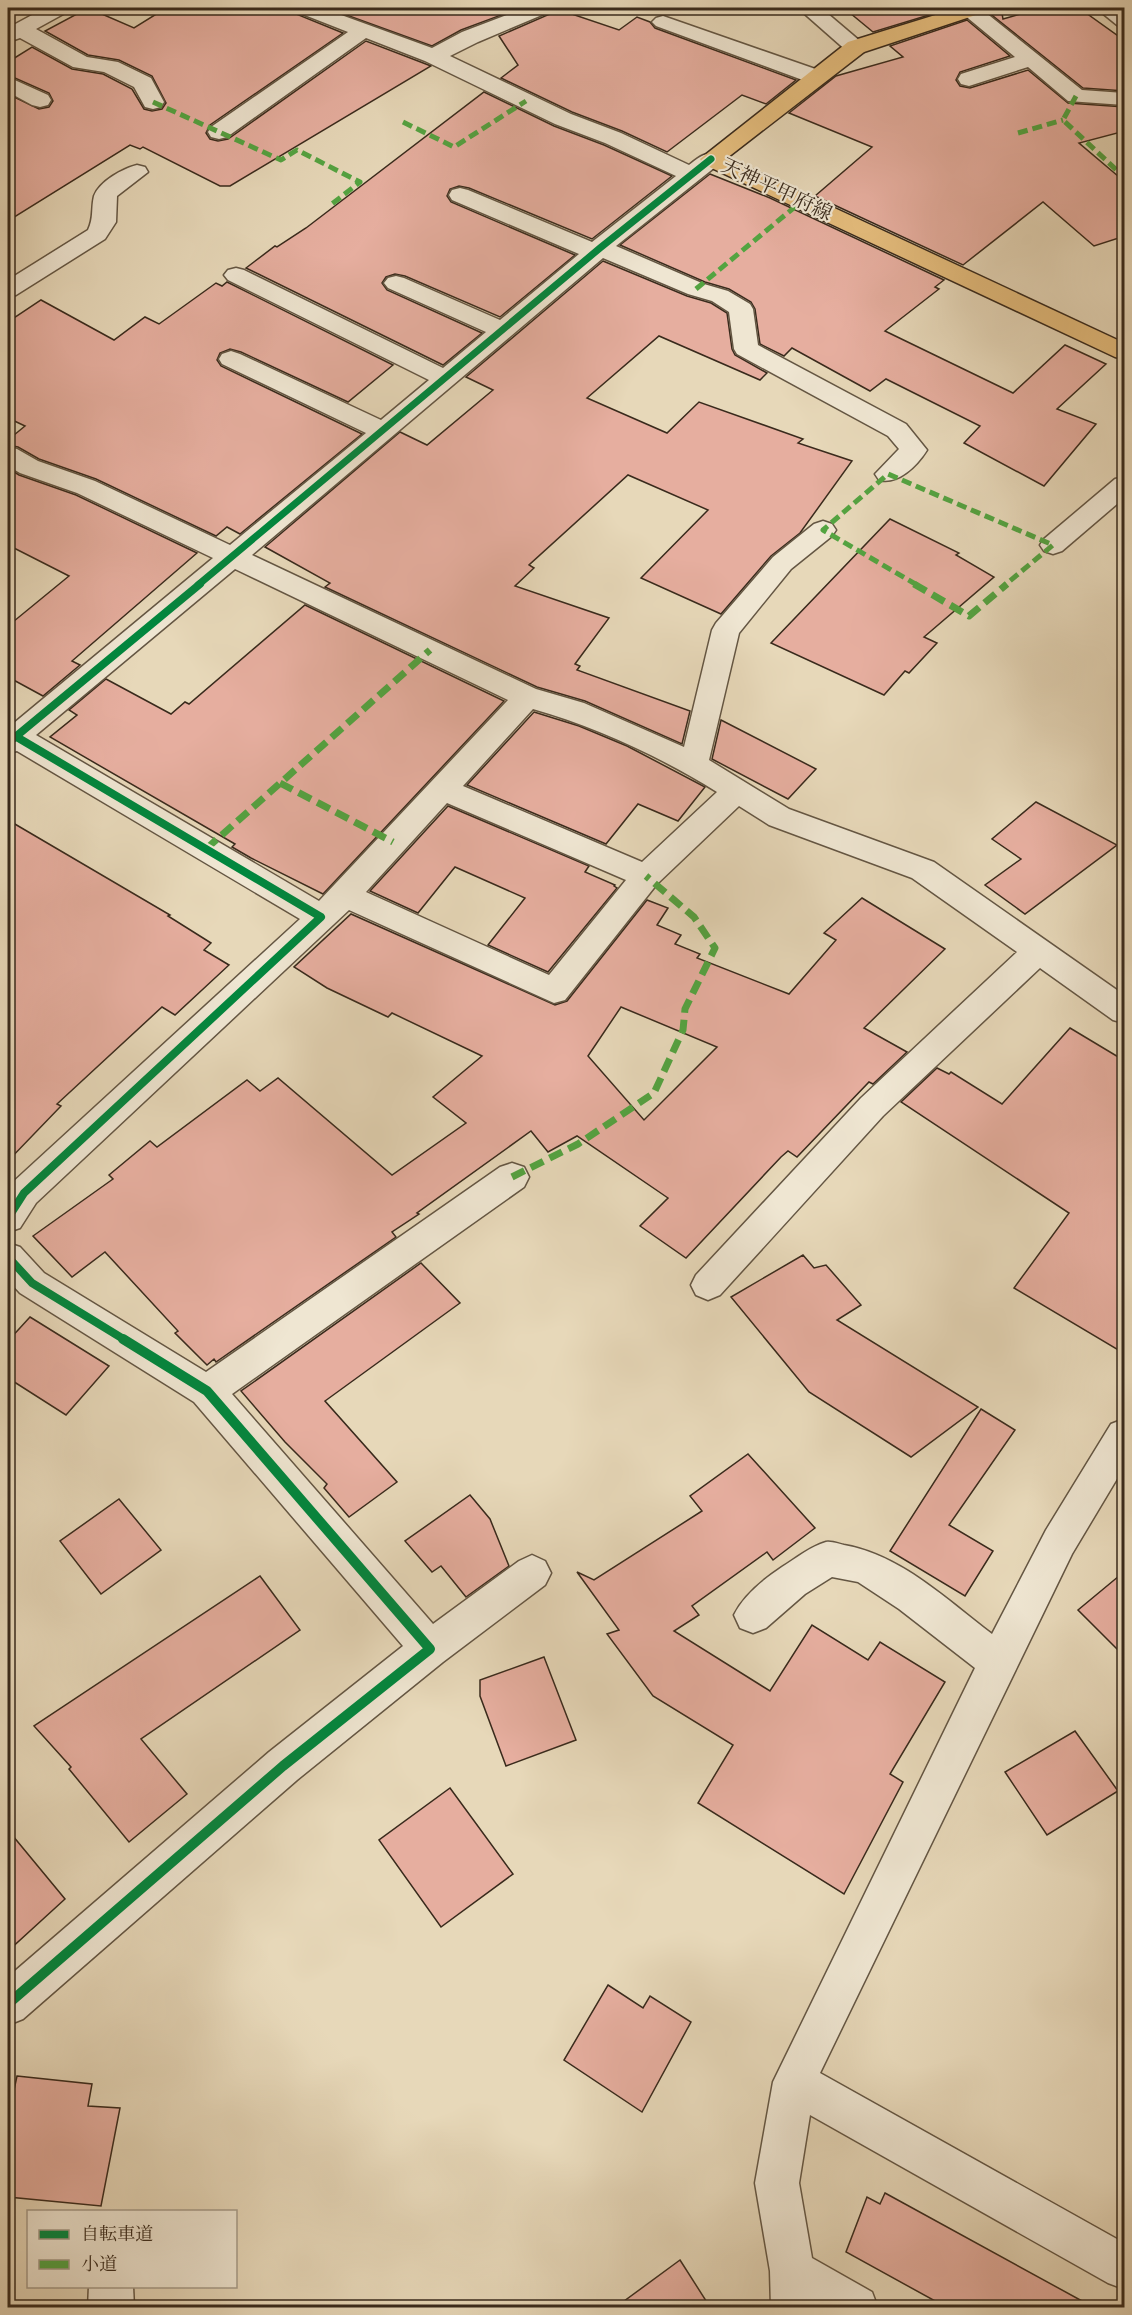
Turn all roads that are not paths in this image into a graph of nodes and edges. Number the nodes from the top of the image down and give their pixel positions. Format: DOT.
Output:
graph roads {
  1 [pos="60,8"];
  2 [pos="304,8"];
  3 [pos="542,8"];
  4 [pos="809,8"];
  5 [pos="1107,8"];
  6 [pos="974,9"];
  7 [pos="1125,21"];
  8 [pos="663,22"];
  9 [pos="364,30"];
  10 [pos="14,32"];
  11 [pos="856,47"];
  12 [pos="433,56"];
  13 [pos="1032,59"];
  14 [pos="816,77"];
  15 [pos="969,79"];
  16 [pos="8,84"];
  17 [pos="40,100"];
  18 [pos="1123,101"];
  19 [pos="153,102"];
  20 [pos="219,132"];
  21 [pos="711,159"];
  22 [pos="137,172"];
  23 [pos="690,174"];
  24 [pos="460,195"];
  25 [pos="598,250"];
  26 [pos="236,275"];
  27 [pos="396,283"];
  28 [pos="8,290"];
  29 [pos="502,330"];
  30 [pos="1125,352"];
  31 [pos="231,359"];
  32 [pos="446,379"];
  33 [pos="384,431"];
  34 [pos="8,455"];
  35 [pos="888,474"];
  36 [pos="1125,485"];
  37 [pos="823,530"];
  38 [pos="1053,545"];
  39 [pos="232,556"];
  40 [pos="527,697"];
  41 [pos="11,739"];
  42 [pos="694,764"];
  43 [pos="442,789"];
  44 [pos="737,791"];
  45 [pos="646,876"];
  46 [pos="345,895"];
  47 [pos="321,917"];
  48 [pos="1038,951"];
  49 [pos="1125,1011"];
  50 [pos="512,1177"];
  51 [pos="8,1218"];
  52 [pos="8,1257"];
  53 [pos="708,1285"];
  54 [pos="207,1391"];
  55 [pos="1125,1435"];
  56 [pos="532,1573"];
  57 [pos="753,1615"];
  58 [pos="430,1649"];
  59 [pos="998,1662"];
  60 [pos="8,2004"];
  61 [pos="794,2082"];
  62 [pos="1125,2267"];
  63 [pos="111,2288"];
  64 [pos="793,2289"];
  65 [pos="111,2307"];
  66 [pos="856,2307"];
  1 -- 10 [label="street"];
  2 -- 9 [label="street"];
  3 -- 12 [label="street"];
  4 -- 11 [label="street"];
  5 -- 7 [label="street"];
  6 -- 11 [label="main road, 天神平甲府線"];
  6 -- 13 [label="street"];
  8 -- 14 [label="street"];
  9 -- 12 [label="street"];
  9 -- 20 [label="street"];
  10 -- 19 [label="street"];
  11 -- 14 [label="main road, 天神平甲府線"];
  12 -- 23 [label="street"];
  13 -- 15 [label="street"];
  13 -- 18 [label="street"];
  14 -- 21 [label="main road, 天神平甲府線"];
  16 -- 17 [label="street"];
  21 -- 23 [label="street"];
  21 -- 30 [label="main road, 天神平甲府線"];
  22 -- 28 [label="street"];
  23 -- 25 [label="street"];
  24 -- 25 [label="street"];
  25 -- 29 [label="street"];
  25 -- 35 [label="street"];
  26 -- 32 [label="street"];
  27 -- 29 [label="street"];
  29 -- 32 [label="street"];
  31 -- 33 [label="street"];
  32 -- 33 [label="street"];
  33 -- 39 [label="street"];
  34 -- 39 [label="street"];
  36 -- 38 [label="street"];
  37 -- 42 [label="street"];
  39 -- 40 [label="street"];
  39 -- 41 [label="street"];
  40 -- 42 [label="street"];
  40 -- 43 [label="street"];
  41 -- 47 [label="street"];
  42 -- 44 [label="street"];
  43 -- 45 [label="street"];
  43 -- 46 [label="street"];
  44 -- 45 [label="street"];
  44 -- 48 [label="street"];
  45 -- 46 [label="street"];
  46 -- 47 [label="street"];
  47 -- 51 [label="street"];
  48 -- 49 [label="street"];
  48 -- 53 [label="street"];
  50 -- 54 [label="street"];
  52 -- 54 [label="street"];
  54 -- 58 [label="street"];
  55 -- 59 [label="street"];
  56 -- 58 [label="street"];
  57 -- 59 [label="street"];
  58 -- 60 [label="street"];
  59 -- 61 [label="street"];
  61 -- 62 [label="street"];
  61 -- 64 [label="street"];
  63 -- 65 [label="street"];
  64 -- 66 [label="street"];
}
